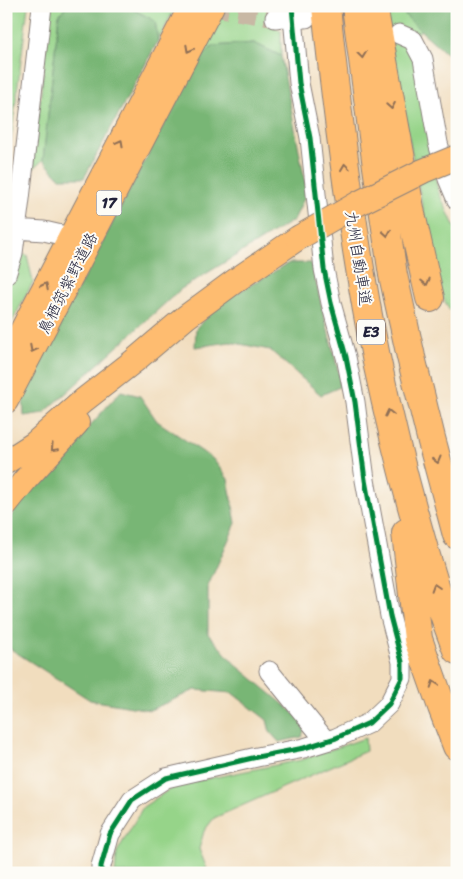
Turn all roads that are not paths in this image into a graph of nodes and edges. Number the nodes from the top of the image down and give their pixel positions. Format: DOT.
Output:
graph roads {
  1 [pos="42,6"];
  2 [pos="191,6"];
  3 [pos="212,6"];
  4 [pos="356,6"];
  5 [pos="373,6"];
  6 [pos="298,13"];
  7 [pos="400,34"];
  8 [pos="457,156"];
  9 [pos="457,200"];
  10 [pos="15,229"];
  11 [pos="70,237"];
  12 [pos="6,275"];
  13 [pos="430,298"];
  14 [pos="6,361"];
  15 [pos="134,361"];
  16 [pos="6,400"];
  17 [pos="394,440"];
  18 [pos="6,462"];
  19 [pos="6,504"];
  20 [pos="457,535"];
  21 [pos="457,650"];
  22 [pos="269,671"];
  23 [pos="326,741"];
  24 [pos="457,746"];
  25 [pos="101,873"];
  1 -- 10 [label="street"];
  11 -- 2 [label="main road, 鳥栖筑紫野道路 / 17, one-way"];
  3 -- 16 [label="main road, 鳥栖筑紫野道路 / 17, one-way"];
  4 -- 20 [label="highway, 九州自動車道 / E3, one-way"];
  5 -- 13 [label="highway, one-way"];
  17 -- 6 [label="highway, 九州自動車道 / E3, one-way"];
  6 -- 23 [label="street"];
  7 -- 9 [label="street"];
  8 -- 15 [label="main road, bridge"];
  10 -- 11 [label="street"];
  10 -- 12 [label="street"];
  14 -- 11 [label="main road, 鳥栖筑紫野道路 / 17, one-way"];
  15 -- 18 [label="main road"];
  15 -- 19 [label="main road, one-way"];
  21 -- 17 [label="highway, 九州自動車道 / E3, one-way"];
  24 -- 17 [label="highway, one-way"];
  22 -- 23 [label="street"];
  23 -- 25 [label="street"];
}
